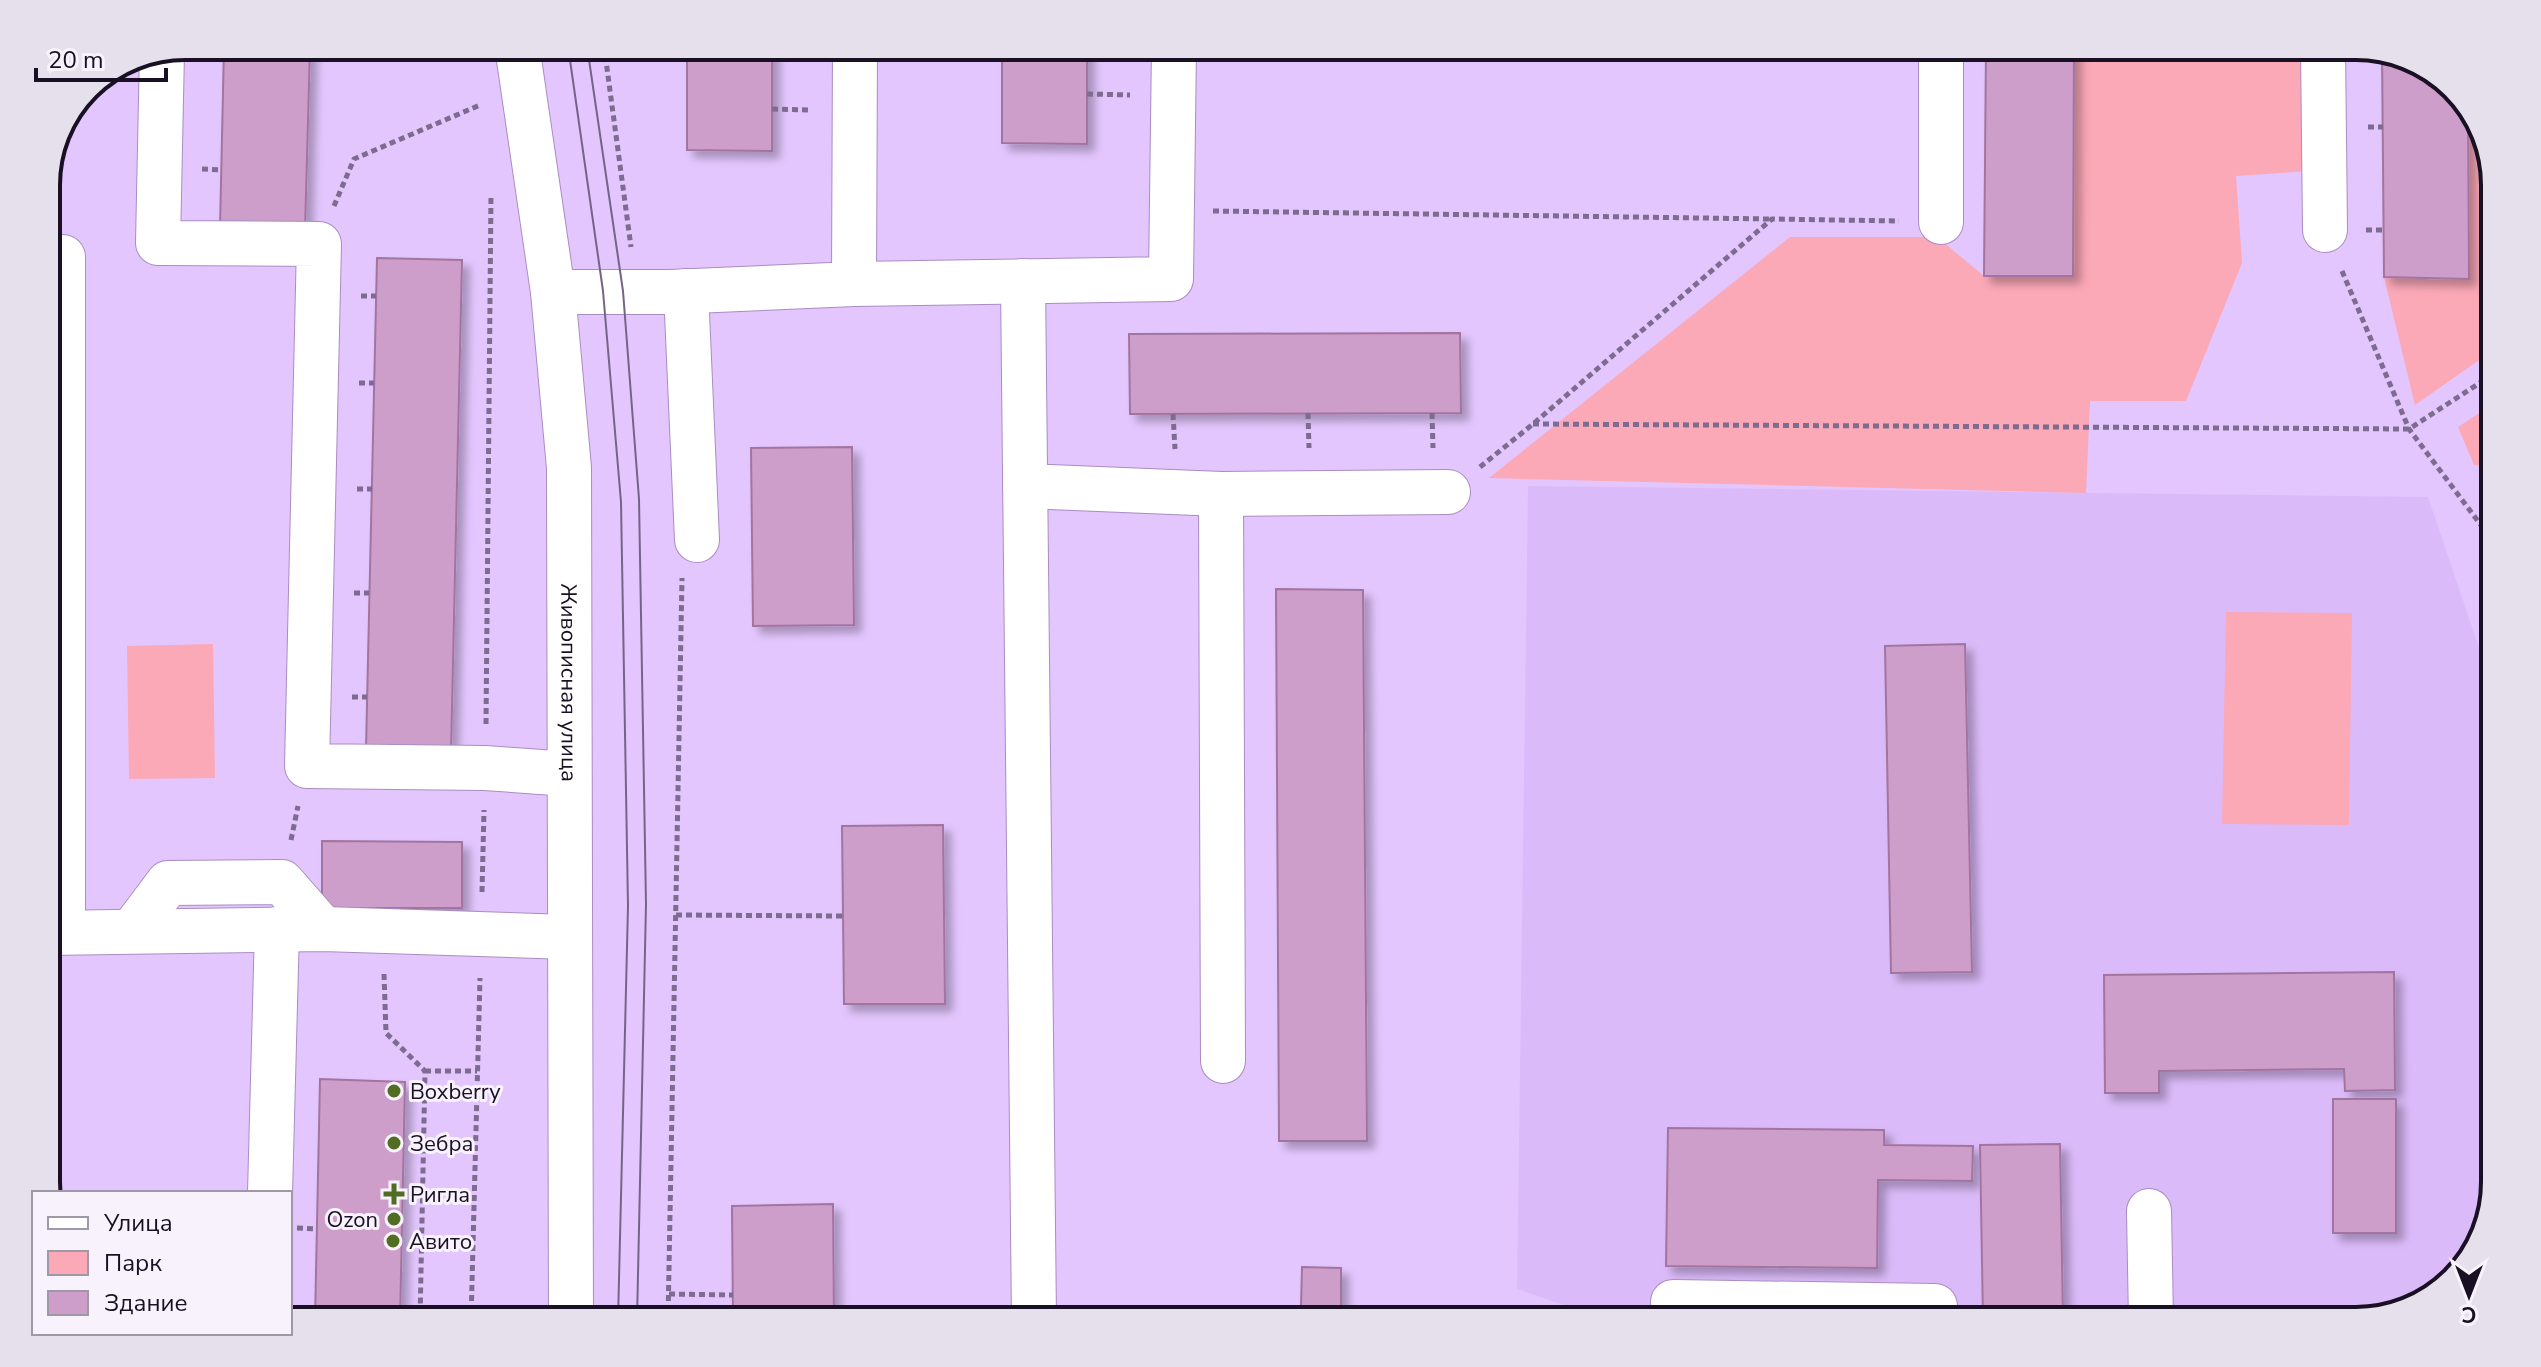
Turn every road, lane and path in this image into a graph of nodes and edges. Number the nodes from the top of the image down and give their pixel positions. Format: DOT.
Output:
graph roads {
  1 [pos="519,60"];
  2 [pos="606,60"];
  3 [pos="855,60"];
  4 [pos="1174,60"];
  5 [pos="1941,60"];
  6 [pos="2323,60"];
  7 [pos="162,62"];
  8 [pos="477,91"];
  9 [pos="480,105"];
  10 [pos="482,120"];
  11 [pos="491,193"];
  12 [pos="1171,211"];
  13 [pos="1772,219"];
  14 [pos="1941,222"];
  15 [pos="2325,230"];
  16 [pos="319,244"];
  17 [pos="63,257"];
  18 [pos="1023,281"];
  19 [pos="854,284"];
  20 [pos="553,292"];
  21 [pos="678,292"];
  22 [pos="2481,382"];
  23 [pos="1533,424"];
  24 [pos="2409,429"];
  25 [pos="1025,486"];
  26 [pos="1448,492"];
  27 [pos="1221,494"];
  28 [pos="60,510"];
  29 [pos="2481,525"];
  30 [pos="689,556"];
  31 [pos="307,766"];
  32 [pos="485,768"];
  33 [pos="568,774"];
  34 [pos="282,882"];
  35 [pos="676,915"];
  36 [pos="843,916"];
  37 [pos="277,929"];
  38 [pos="323,929"];
  39 [pos="132,931"];
  40 [pos="60,932"];
  41 [pos="383,933"];
  42 [pos="482,935"];
  43 [pos="568,937"];
  44 [pos="1223,1061"];
  45 [pos="425,1071"];
  46 [pos="477,1071"];
  47 [pos="270,1191"];
  48 [pos="2149,1211"];
  49 [pos="292,1228"];
  50 [pos="316,1229"];
  51 [pos="669,1294"];
  52 [pos="733,1295"];
  53 [pos="1673,1302"];
  54 [pos="420,1307"];
  55 [pos="471,1307"];
  56 [pos="571,1307"];
  57 [pos="669,1307"];
  58 [pos="1034,1307"];
  59 [pos="1935,1307"];
  60 [pos="2151,1307"];
  1 -- 20 [label="street, Живописная улица"];
  2 -- 21 [label="path"];
  3 -- 19 [label="street"];
  4 -- 12 [label="street"];
  5 -- 14 [label="street"];
  6 -- 15 [label="street"];
  7 -- 16 [label="street"];
  8 -- 9 [label="path"];
  9 -- 10 [label="path"];
  9 -- 16 [label="path"];
  11 -- 32 [label="path"];
  12 -- 13 [label="path"];
  12 -- 18 [label="street"];
  13 -- 14 [label="path"];
  13 -- 23 [label="path"];
  15 -- 24 [label="path"];
  16 -- 31 [label="street"];
  17 -- 28 [label="street"];
  18 -- 19 [label="street"];
  18 -- 25 [label="street"];
  19 -- 21 [label="street"];
  20 -- 21 [label="street"];
  20 -- 33 [label="street, Живописная улица"];
  21 -- 30 [label="street"];
  22 -- 24 [label="path"];
  23 -- 24 [label="path"];
  23 -- 26 [label="path"];
  24 -- 29 [label="path"];
  25 -- 27 [label="street"];
  25 -- 58 [label="street"];
  26 -- 27 [label="street"];
  27 -- 44 [label="street"];
  30 -- 35 [label="path"];
  31 -- 32 [label="street"];
  31 -- 34 [label="path"];
  32 -- 33 [label="street"];
  32 -- 42 [label="path"];
  33 -- 43 [label="street, Живописная улица"];
  34 -- 38 [label="street"];
  34 -- 39 [label="street"];
  35 -- 36 [label="path"];
  35 -- 51 [label="path"];
  37 -- 38 [label="street"];
  37 -- 39 [label="street"];
  37 -- 47 [label="street"];
  38 -- 41 [label="street"];
  39 -- 40 [label="street"];
  41 -- 42 [label="street"];
  41 -- 45 [label="path"];
  42 -- 43 [label="street"];
  42 -- 46 [label="path"];
  43 -- 56 [label="street, Живописная улица"];
  45 -- 46 [label="path"];
  45 -- 54 [label="path"];
  46 -- 55 [label="path"];
  48 -- 60 [label="street"];
  49 -- 50 [label="path"];
  51 -- 52 [label="path"];
  51 -- 57 [label="path"];
  53 -- 59 [label="street"];
}
